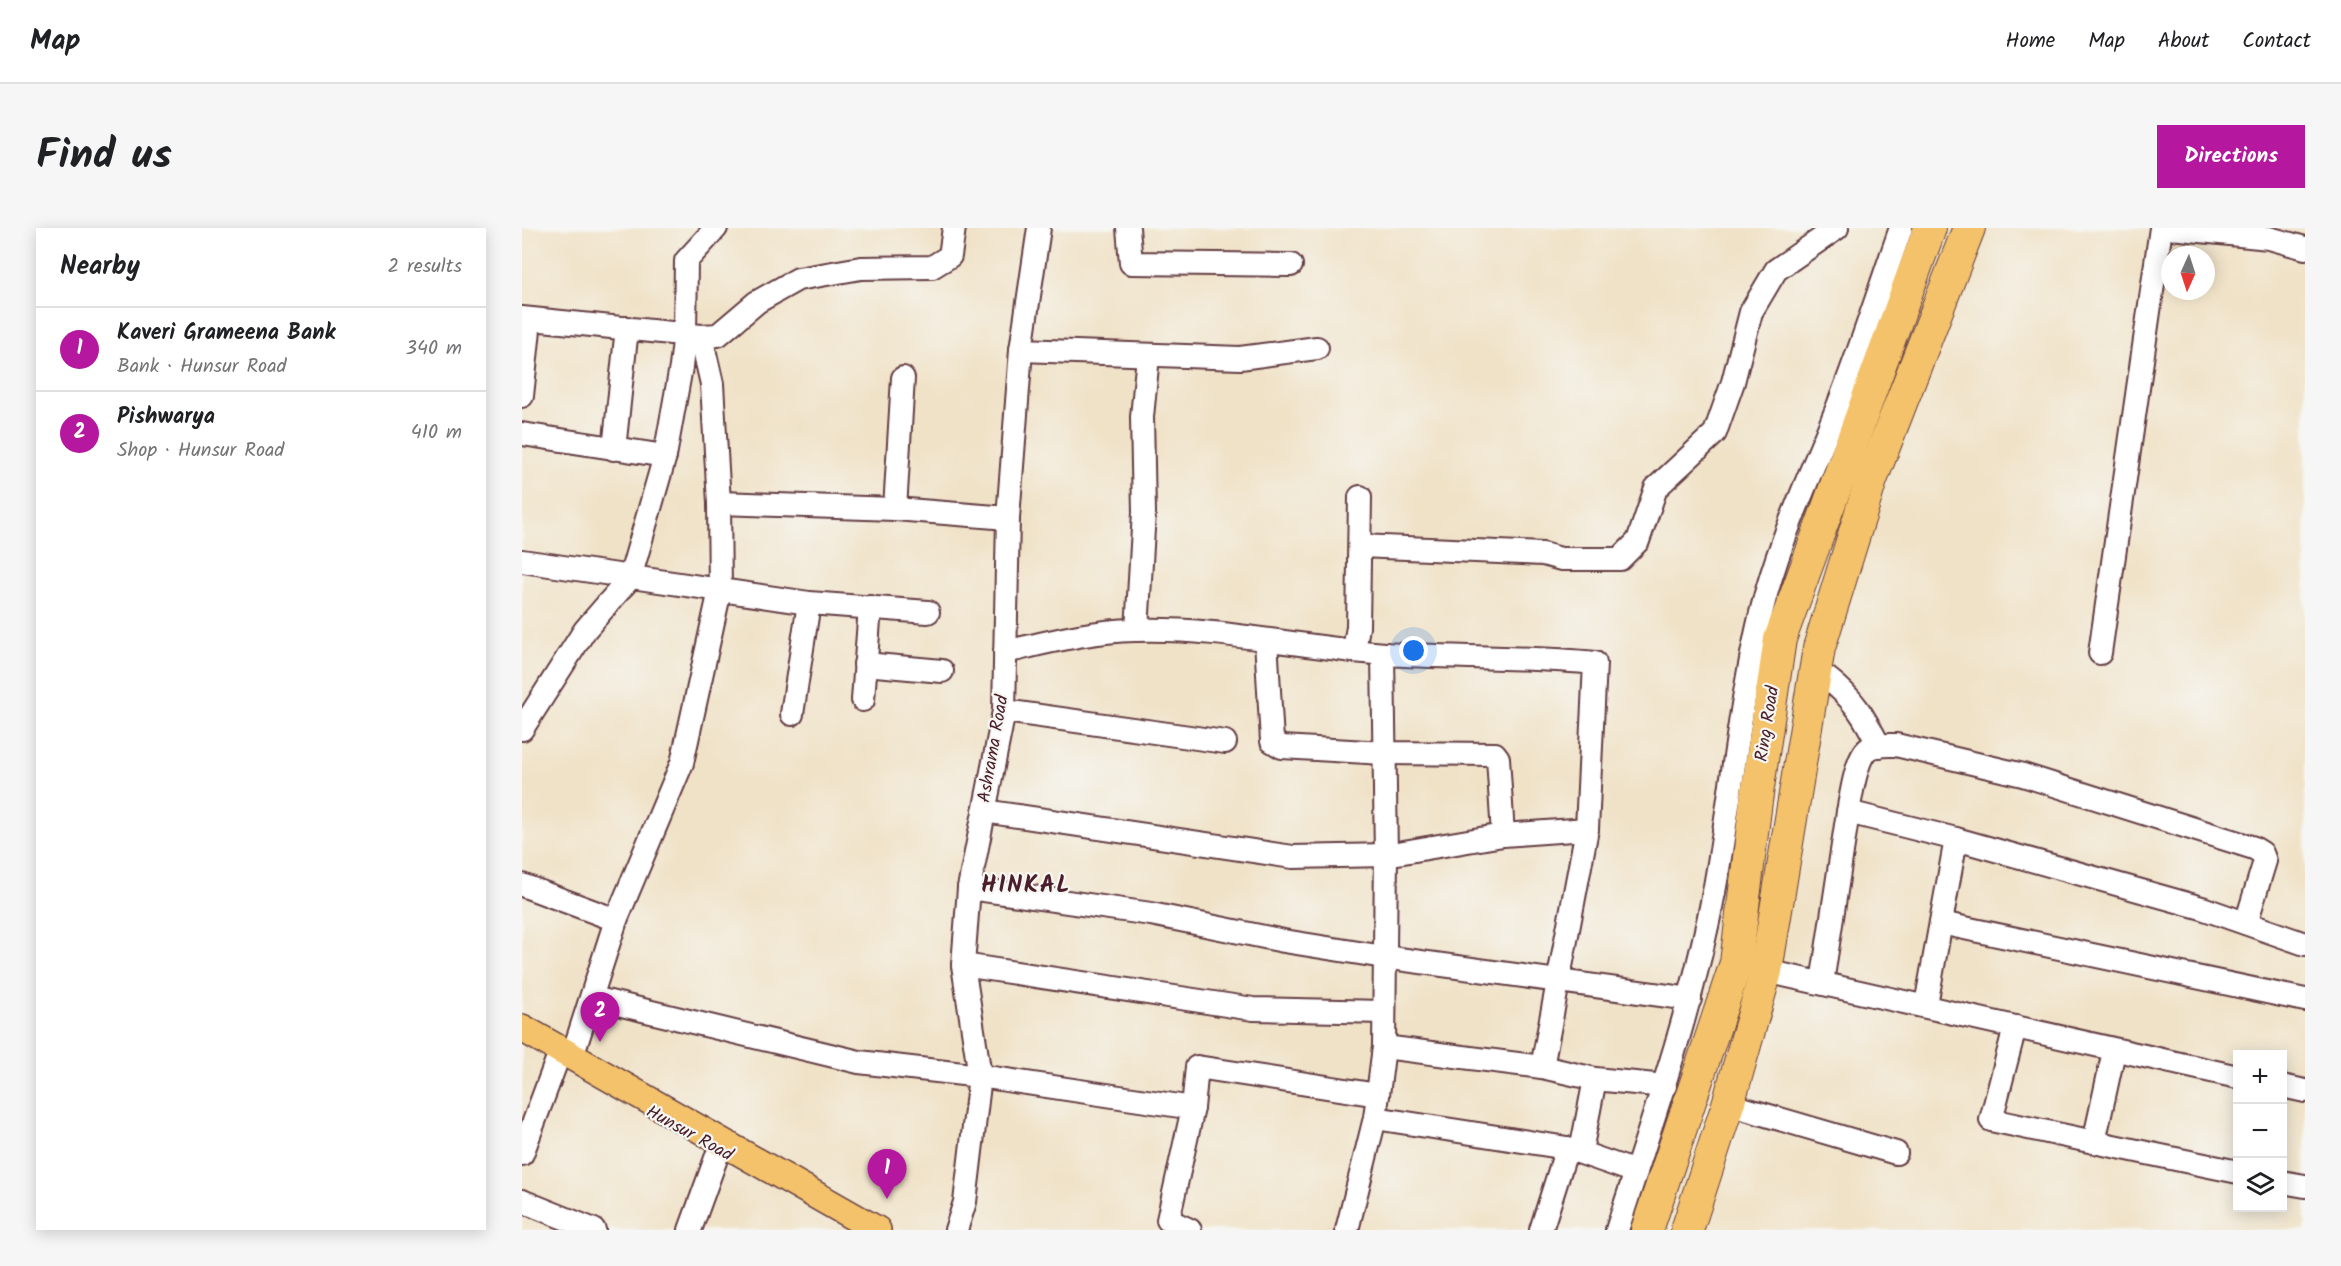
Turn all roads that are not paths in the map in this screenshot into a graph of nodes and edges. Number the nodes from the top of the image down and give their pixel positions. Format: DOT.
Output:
graph roads {
  1 [pos="716,228"];
  2 [pos="954,228"];
  3 [pos="1039,228"];
  4 [pos="1128,228"];
  5 [pos="1837,228"];
  6 [pos="1900,228"];
  7 [pos="1930,228"];
  8 [pos="1969,228"];
  9 [pos="1979,228"];
  10 [pos="2161,228"];
  11 [pos="2171,228"];
  12 [pos="2271,233"];
  13 [pos="2305,248"];
  14 [pos="1291,265"];
  15 [pos="526,319"];
  16 [pos="627,328"];
  17 [pos="693,334"];
  18 [pos="1317,348"];
  19 [pos="1021,350"];
  20 [pos="1148,356"];
  21 [pos="903,378"];
  22 [pos="522,396"];
  23 [pos="522,434"];
  24 [pos="614,448"];
  25 [pos="665,456"];
  26 [pos="1360,496"];
  27 [pos="719,503"];
  28 [pos="895,509"];
  29 [pos="1008,518"];
  30 [pos="1360,546"];
  31 [pos="522,561"];
  32 [pos="630,578"];
  33 [pos="720,590"];
  34 [pos="809,603"];
  35 [pos="870,608"];
  36 [pos="928,612"];
  37 [pos="1137,630"];
  38 [pos="1266,640"];
  39 [pos="1354,650"];
  40 [pos="1005,652"];
  41 [pos="2100,653"];
  42 [pos="1383,654"];
  43 [pos="865,664"];
  44 [pos="942,671"];
  45 [pos="1827,678"];
  46 [pos="862,700"];
  47 [pos="1004,711"];
  48 [pos="792,714"];
  49 [pos="522,729"];
  50 [pos="1225,742"];
  51 [pos="1879,746"];
  52 [pos="1384,753"];
  53 [pos="984,812"];
  54 [pos="1848,812"];
  55 [pos="1587,829"];
  56 [pos="1503,836"];
  57 [pos="1956,839"];
  58 [pos="1386,855"];
  59 [pos="522,885"];
  60 [pos="969,888"];
  61 [pos="616,920"];
  62 [pos="1941,923"];
  63 [pos="2246,923"];
  64 [pos="2305,944"];
  65 [pos="1384,957"];
  66 [pos="963,965"];
  67 [pos="1774,972"];
  68 [pos="1558,981"];
  69 [pos="1822,983"];
  70 [pos="593,998"];
  71 [pos="1690,999"];
  72 [pos="2305,1000"];
  73 [pos="1926,1005"];
  74 [pos="1384,1012"];
  75 [pos="2015,1026"];
  76 [pos="522,1028"];
  77 [pos="522,1040"];
  78 [pos="1384,1047"];
  79 [pos="2114,1051"];
  80 [pos="565,1059"];
  81 [pos="1542,1067"];
  82 [pos="980,1076"];
  83 [pos="2233,1076"];
  84 [pos="1595,1079"];
  85 [pos="1665,1086"];
  86 [pos="2287,1087"];
  87 [pos="2305,1091"];
  88 [pos="1378,1095"];
  89 [pos="1193,1108"];
  90 [pos="1742,1108"];
  91 [pos="1375,1118"];
  92 [pos="2094,1142"];
  93 [pos="719,1150"];
  94 [pos="1574,1150"];
  95 [pos="1896,1153"];
  96 [pos="522,1154"];
  97 [pos="2233,1171"];
  98 [pos="1636,1172"];
  99 [pos="2287,1183"];
  100 [pos="2305,1186"];
  101 [pos="522,1201"];
  102 [pos="594,1230"];
  103 [pos="690,1230"];
  104 [pos="856,1230"];
  105 [pos="877,1230"];
  106 [pos="956,1230"];
  107 [pos="1190,1230"];
  108 [pos="1347,1230"];
  109 [pos="1541,1230"];
  110 [pos="1617,1230"];
  111 [pos="1647,1230"];
  112 [pos="1687,1230"];
  113 [pos="1703,1230"];
  1 -- 17 [label="street"];
  2 -- 17 [label="street"];
  3 -- 19 [label="street, Ashrama Road"];
  4 -- 14 [label="street"];
  5 -- 30 [label="street"];
  6 -- 71 [label="street"];
  7 -- 111 [label="highway, Ring Road"];
  8 -- 67 [label="highway"];
  9 -- 45 [label="street"];
  10 -- 41 [label="street"];
  11 -- 12 [label="street"];
  12 -- 13 [label="street"];
  15 -- 16 [label="street"];
  15 -- 22 [label="street"];
  16 -- 17 [label="street"];
  16 -- 24 [label="street"];
  17 -- 25 [label="street"];
  17 -- 27 [label="street"];
  18 -- 20 [label="street"];
  19 -- 20 [label="street"];
  19 -- 29 [label="street, Ashrama Road"];
  20 -- 37 [label="street"];
  21 -- 28 [label="street"];
  23 -- 24 [label="street"];
  24 -- 25 [label="street"];
  25 -- 32 [label="street"];
  26 -- 30 [label="street"];
  27 -- 28 [label="street"];
  27 -- 33 [label="street"];
  28 -- 29 [label="street"];
  29 -- 40 [label="street, Ashrama Road"];
  30 -- 39 [label="street"];
  31 -- 32 [label="street"];
  32 -- 33 [label="street"];
  32 -- 49 [label="street"];
  33 -- 34 [label="street"];
  33 -- 61 [label="street"];
  34 -- 35 [label="street"];
  34 -- 48 [label="street"];
  35 -- 36 [label="street"];
  35 -- 43 [label="street"];
  37 -- 38 [label="street"];
  37 -- 40 [label="street"];
  38 -- 39 [label="street"];
  38 -- 52 [label="street"];
  39 -- 42 [label="street"];
  40 -- 47 [label="street, Ashrama Road"];
  42 -- 52 [label="street"];
  42 -- 55 [label="street"];
  43 -- 44 [label="street"];
  43 -- 46 [label="street"];
  45 -- 51 [label="street"];
  45 -- 67 [label="street"];
  47 -- 50 [label="street"];
  47 -- 53 [label="street, Ashrama Road"];
  51 -- 54 [label="street"];
  51 -- 63 [label="street"];
  52 -- 56 [label="street"];
  52 -- 58 [label="street"];
  53 -- 58 [label="street"];
  53 -- 60 [label="street, Ashrama Road"];
  54 -- 57 [label="street"];
  54 -- 69 [label="street"];
  55 -- 56 [label="street"];
  55 -- 68 [label="street"];
  56 -- 58 [label="street"];
  57 -- 62 [label="street"];
  57 -- 63 [label="street"];
  58 -- 65 [label="street"];
  59 -- 61 [label="street"];
  60 -- 65 [label="street"];
  60 -- 66 [label="street, Ashrama Road"];
  61 -- 70 [label="street"];
  62 -- 72 [label="street"];
  62 -- 73 [label="street"];
  63 -- 64 [label="street"];
  65 -- 68 [label="street"];
  65 -- 74 [label="street"];
  66 -- 74 [label="street"];
  66 -- 82 [label="street, Ashrama Road"];
  67 -- 69 [label="street"];
  67 -- 90 [label="street"];
  67 -- 112 [label="highway"];
  68 -- 71 [label="street"];
  68 -- 81 [label="street"];
  69 -- 73 [label="street"];
  70 -- 80 [label="street"];
  70 -- 82 [label="street"];
  71 -- 85 [label="street"];
  73 -- 75 [label="street"];
  74 -- 78 [label="street"];
  75 -- 79 [label="street"];
  75 -- 92 [label="street"];
  76 -- 80 [label="main road"];
  77 -- 80 [label="main road, Hunsur Road"];
  78 -- 81 [label="street"];
  78 -- 88 [label="street"];
  79 -- 83 [label="street"];
  79 -- 92 [label="street"];
  80 -- 93 [label="main road, Hunsur Road"];
  80 -- 96 [label="street"];
  80 -- 105 [label="main road"];
  81 -- 84 [label="street"];
  82 -- 89 [label="street"];
  82 -- 106 [label="street, Ashrama Road"];
  84 -- 85 [label="street"];
  84 -- 94 [label="street"];
  85 -- 98 [label="street"];
  86 -- 87 [label="street"];
  88 -- 89 [label="street"];
  88 -- 91 [label="street"];
  89 -- 107 [label="street"];
  90 -- 95 [label="street"];
  90 -- 113 [label="street"];
  91 -- 94 [label="street"];
  91 -- 108 [label="street"];
  92 -- 97 [label="street"];
  93 -- 103 [label="street"];
  93 -- 104 [label="main road, Hunsur Road"];
  94 -- 98 [label="street"];
  94 -- 109 [label="street"];
  98 -- 110 [label="street"];
  99 -- 100 [label="street"];
  101 -- 102 [label="street"];
}
